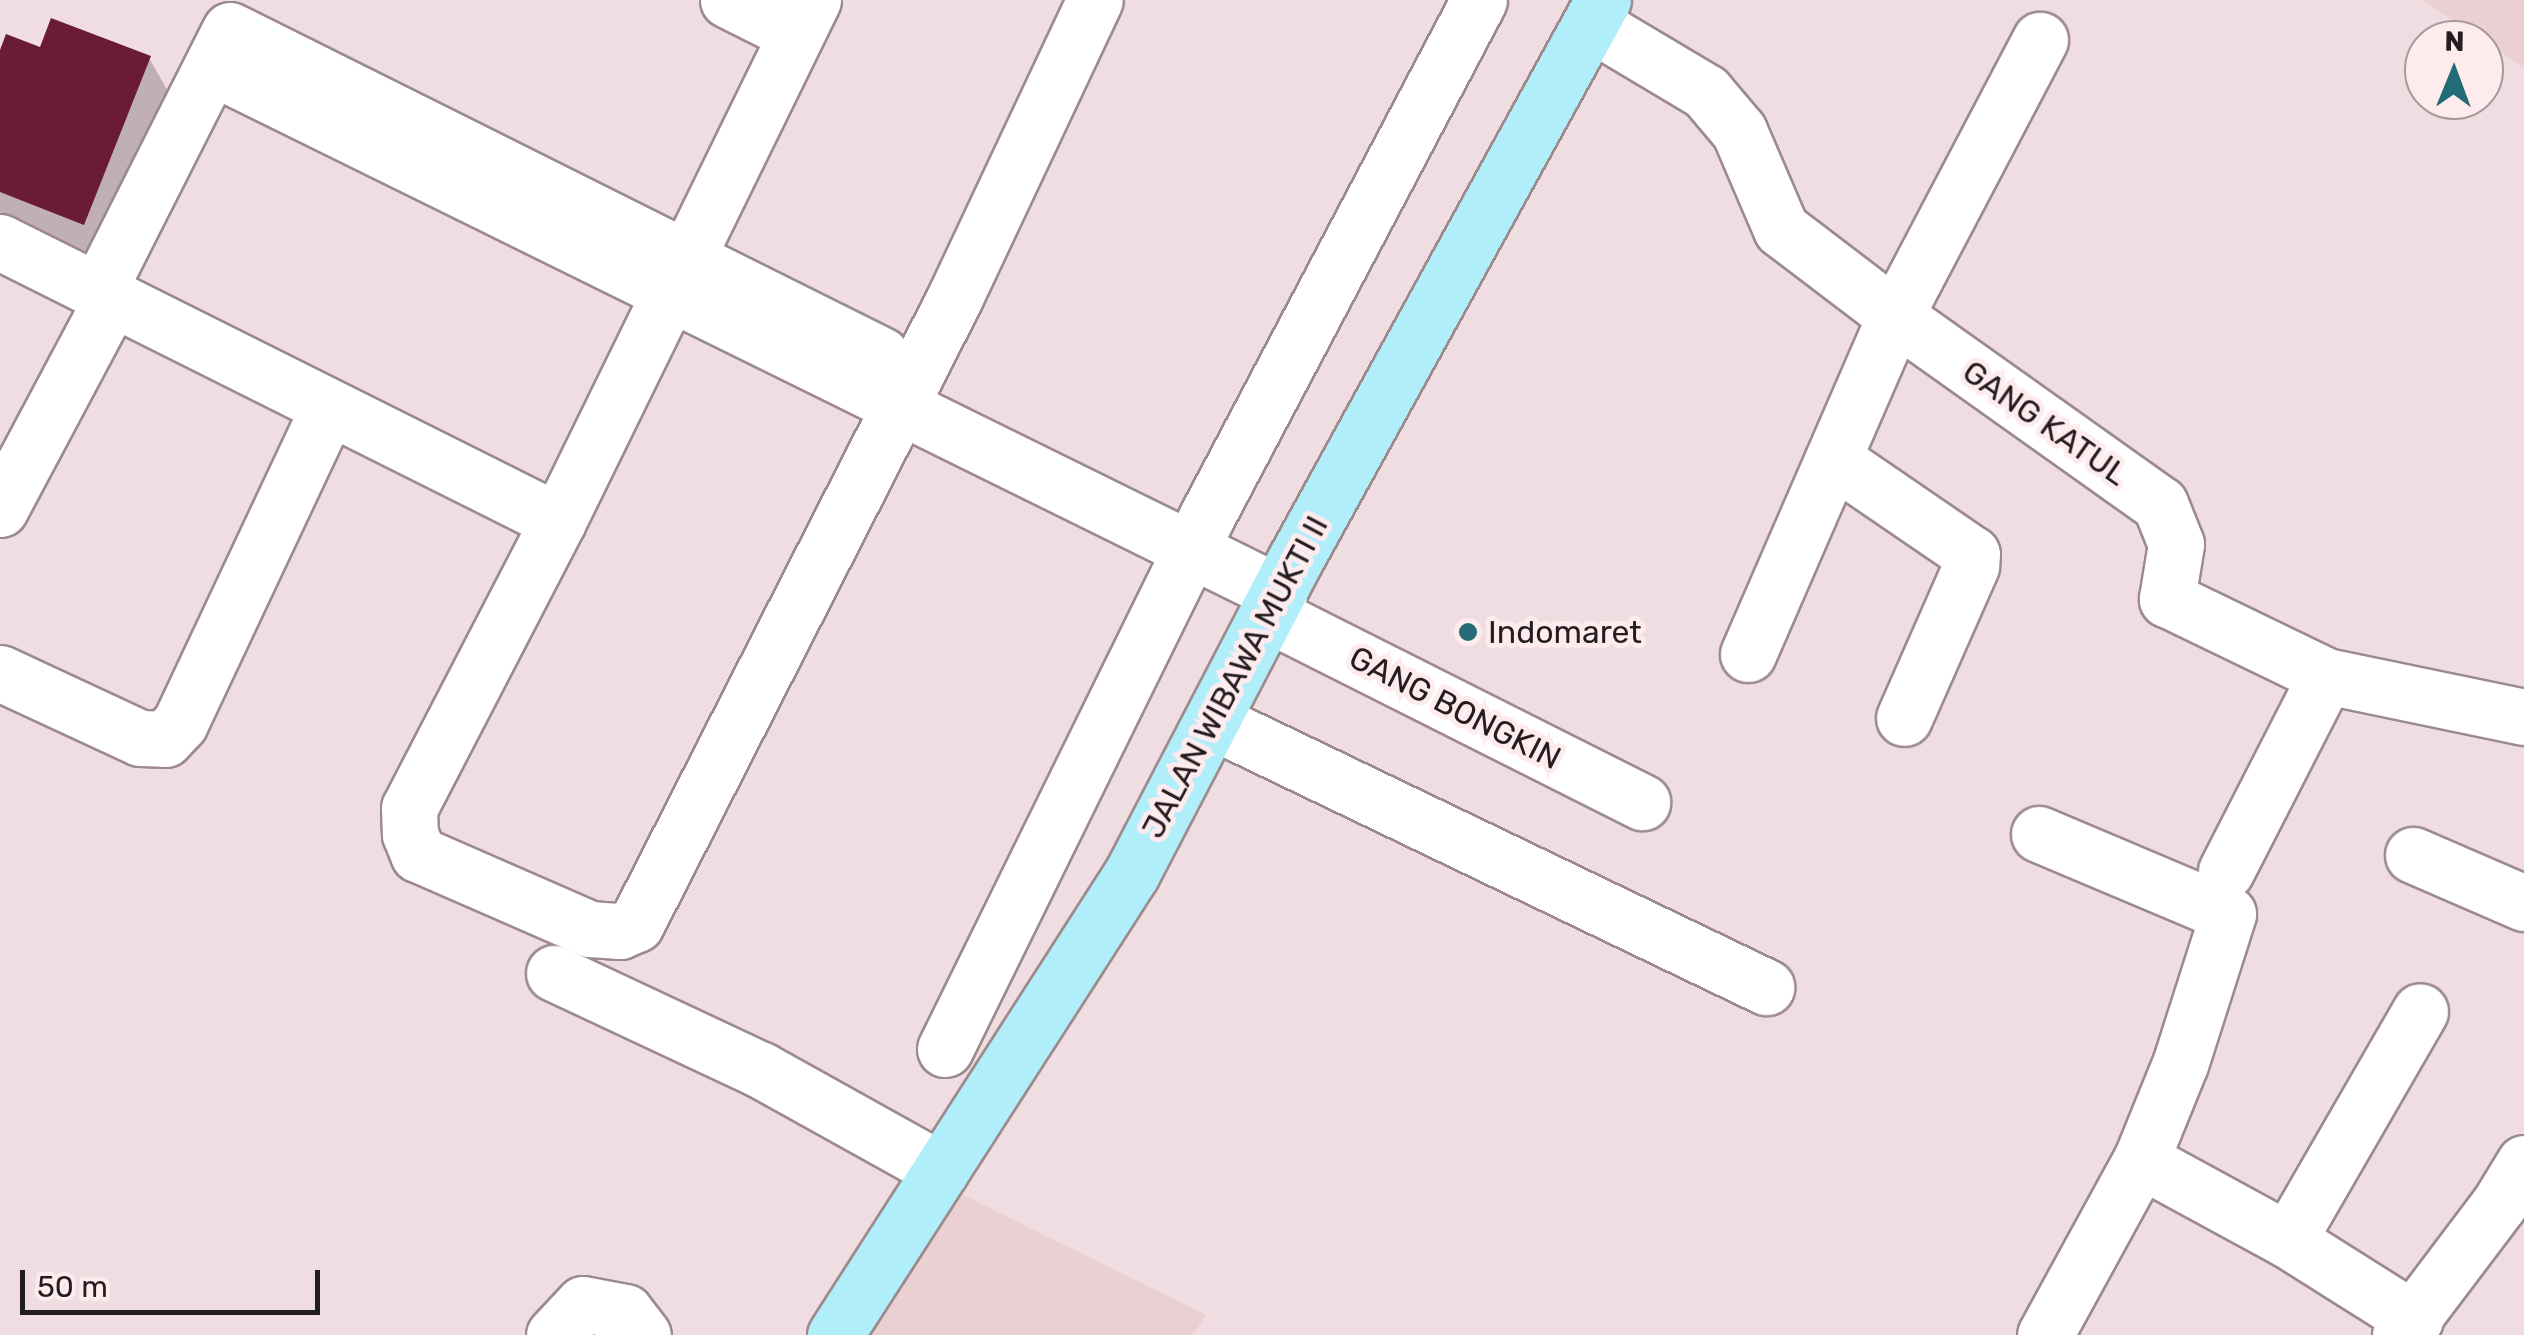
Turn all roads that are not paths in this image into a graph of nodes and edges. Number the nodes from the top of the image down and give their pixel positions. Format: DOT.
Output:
graph roads {
  1 [pos="728,0"];
  2 [pos="1095,0"];
  3 [pos="1479,0"];
  4 [pos="1598,12"];
  5 [pos="804,17"];
  6 [pos="229,32"];
  7 [pos="2040,40"];
  8 [pos="0,242"];
  9 [pos="679,275"];
  10 [pos="105,294"];
  11 [pos="1895,316"];
  12 [pos="906,389"];
  13 [pos="328,406"];
  14 [pos="1833,459"];
  15 [pos="0,509"];
  16 [pos="558,521"];
  17 [pos="1199,533"];
  18 [pos="1281,589"];
  19 [pos="1748,654"];
  20 [pos="0,673"];
  21 [pos="2326,676"];
  22 [pos="2524,717"];
  23 [pos="1904,718"];
  24 [pos="1212,722"];
  25 [pos="1642,802"];
  26 [pos="2039,834"];
  27 [pos="2413,854"];
  28 [pos="2226,871"];
  29 [pos="2524,903"];
  30 [pos="554,973"];
  31 [pos="1766,986"];
  32 [pos="2420,1010"];
  33 [pos="945,1049"];
  34 [pos="2141,1160"];
  35 [pos="941,1170"];
  36 [pos="2516,1195"];
  37 [pos="2288,1240"];
  38 [pos="2407,1327"];
  39 [pos="554,1335"];
  40 [pos="644,1335"];
  41 [pos="835,1335"];
  42 [pos="2046,1335"];
  1 -- 5 [label="street"];
  2 -- 12 [label="street"];
  3 -- 17 [label="street"];
  4 -- 11 [label="street, GANG KATUL"];
  4 -- 18 [label="main road, JALAN WIBAWA MUKTI II"];
  5 -- 9 [label="street"];
  6 -- 9 [label="street, GANG BONGKIN"];
  6 -- 10 [label="street"];
  7 -- 11 [label="street"];
  8 -- 10 [label="street"];
  9 -- 12 [label="street, GANG BONGKIN"];
  9 -- 16 [label="street"];
  10 -- 13 [label="street"];
  10 -- 15 [label="street"];
  11 -- 14 [label="street"];
  11 -- 21 [label="street, GANG KATUL"];
  12 -- 16 [label="street"];
  12 -- 17 [label="street, GANG BONGKIN"];
  13 -- 16 [label="street"];
  13 -- 20 [label="street"];
  14 -- 19 [label="street"];
  14 -- 23 [label="street"];
  17 -- 18 [label="street, GANG BONGKIN"];
  17 -- 33 [label="street"];
  18 -- 24 [label="main road, JALAN WIBAWA MUKTI II"];
  18 -- 25 [label="street, GANG BONGKIN"];
  21 -- 22 [label="street, GANG KATUL"];
  21 -- 28 [label="street"];
  24 -- 31 [label="street"];
  24 -- 35 [label="main road, JALAN WIBAWA MUKTI II"];
  26 -- 34 [label="street"];
  27 -- 29 [label="street"];
  30 -- 35 [label="street"];
  32 -- 37 [label="street"];
  34 -- 37 [label="street"];
  34 -- 42 [label="street"];
  35 -- 41 [label="main road, JALAN WIBAWA MUKTI II"];
  36 -- 38 [label="street"];
  37 -- 38 [label="street"];
  39 -- 40 [label="street"];
}
